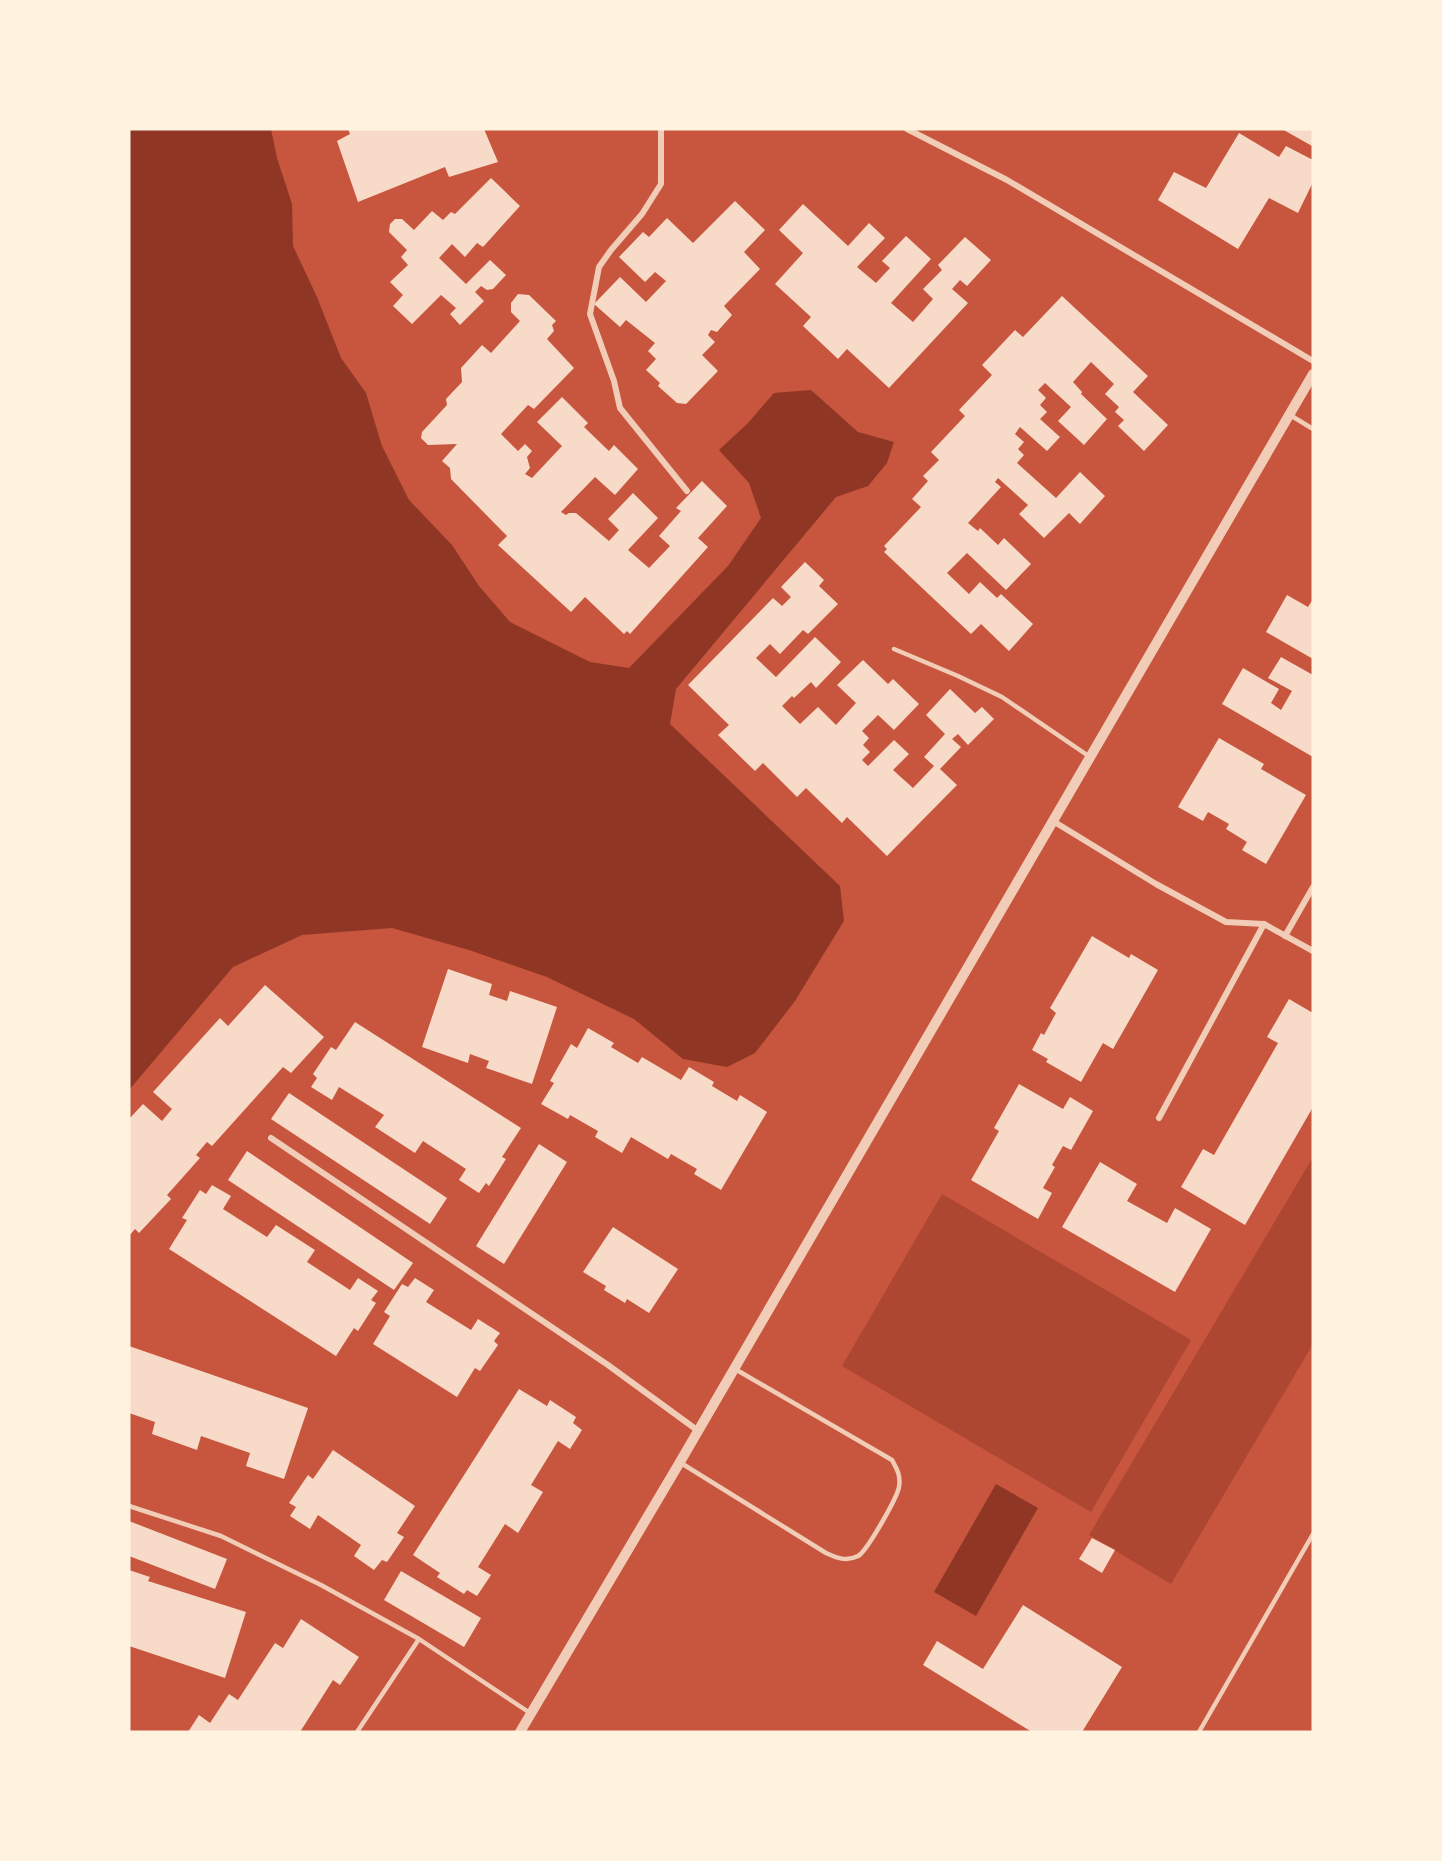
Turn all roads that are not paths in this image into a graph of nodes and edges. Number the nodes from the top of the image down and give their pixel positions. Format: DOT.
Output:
graph roads {
  1 [pos="661,129"];
  2 [pos="907,129"];
  3 [pos="1313,361"];
  4 [pos="1313,374"];
  5 [pos="1290,415"];
  6 [pos="1313,429"];
  7 [pos="687,491"];
  8 [pos="894,649"];
  9 [pos="1090,757"];
  10 [pos="1053,821"];
  11 [pos="1313,887"];
  12 [pos="1264,924"];
  13 [pos="1285,936"];
  14 [pos="1313,951"];
  15 [pos="1160,1118"];
  16 [pos="271,1138"];
  17 [pos="733,1368"];
  18 [pos="697,1430"];
  19 [pos="680,1462"];
  20 [pos="129,1506"];
  21 [pos="1313,1534"];
  22 [pos="419,1639"];
  23 [pos="531,1713"];
  24 [pos="357,1732"];
  25 [pos="520,1732"];
  26 [pos="1199,1732"];
  1 -- 7 [label="street"];
  2 -- 3 [label="street"];
  4 -- 5 [label="street"];
  5 -- 6 [label="lane"];
  5 -- 9 [label="street"];
  8 -- 9 [label="lane"];
  9 -- 10 [label="street"];
  10 -- 12 [label="street"];
  10 -- 17 [label="street"];
  11 -- 13 [label="street"];
  12 -- 13 [label="street"];
  12 -- 15 [label="street"];
  13 -- 14 [label="street"];
  16 -- 18 [label="street"];
  17 -- 18 [label="street"];
  17 -- 19 [label="lane"];
  18 -- 19 [label="street"];
  19 -- 23 [label="street"];
  20 -- 22 [label="lane"];
  21 -- 26 [label="lane"];
  22 -- 23 [label="lane"];
  22 -- 24 [label="lane"];
  23 -- 25 [label="street"];
}
